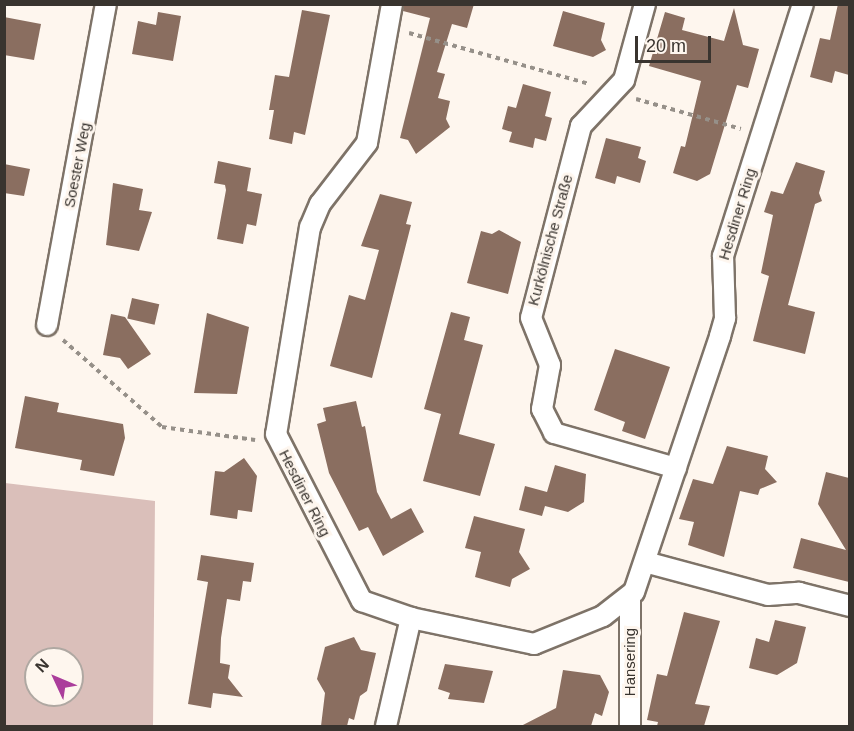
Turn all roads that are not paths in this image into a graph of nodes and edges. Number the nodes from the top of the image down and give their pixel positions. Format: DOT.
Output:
graph roads {
  1 [pos="106,4"];
  2 [pos="392,4"];
  3 [pos="645,4"];
  4 [pos="803,4"];
  5 [pos="47,325"];
  6 [pos="676,468"];
  7 [pos="645,562"];
  8 [pos="630,598"];
  9 [pos="849,606"];
  10 [pos="411,618"];
  11 [pos="386,726"];
  12 [pos="630,726"];
  1 -- 5 [label="street, Soester Weg"];
  2 -- 10 [label="street, Hesdiner Ring"];
  3 -- 6 [label="street, Kurkölnische Straße"];
  4 -- 6 [label="street, Hesdiner Ring"];
  6 -- 7 [label="street, Hesdiner Ring"];
  7 -- 8 [label="street, Hesdiner Ring"];
  7 -- 9 [label="street"];
  8 -- 10 [label="street, Hesdiner Ring"];
  8 -- 12 [label="street, Hansering"];
  10 -- 11 [label="street"];
}
